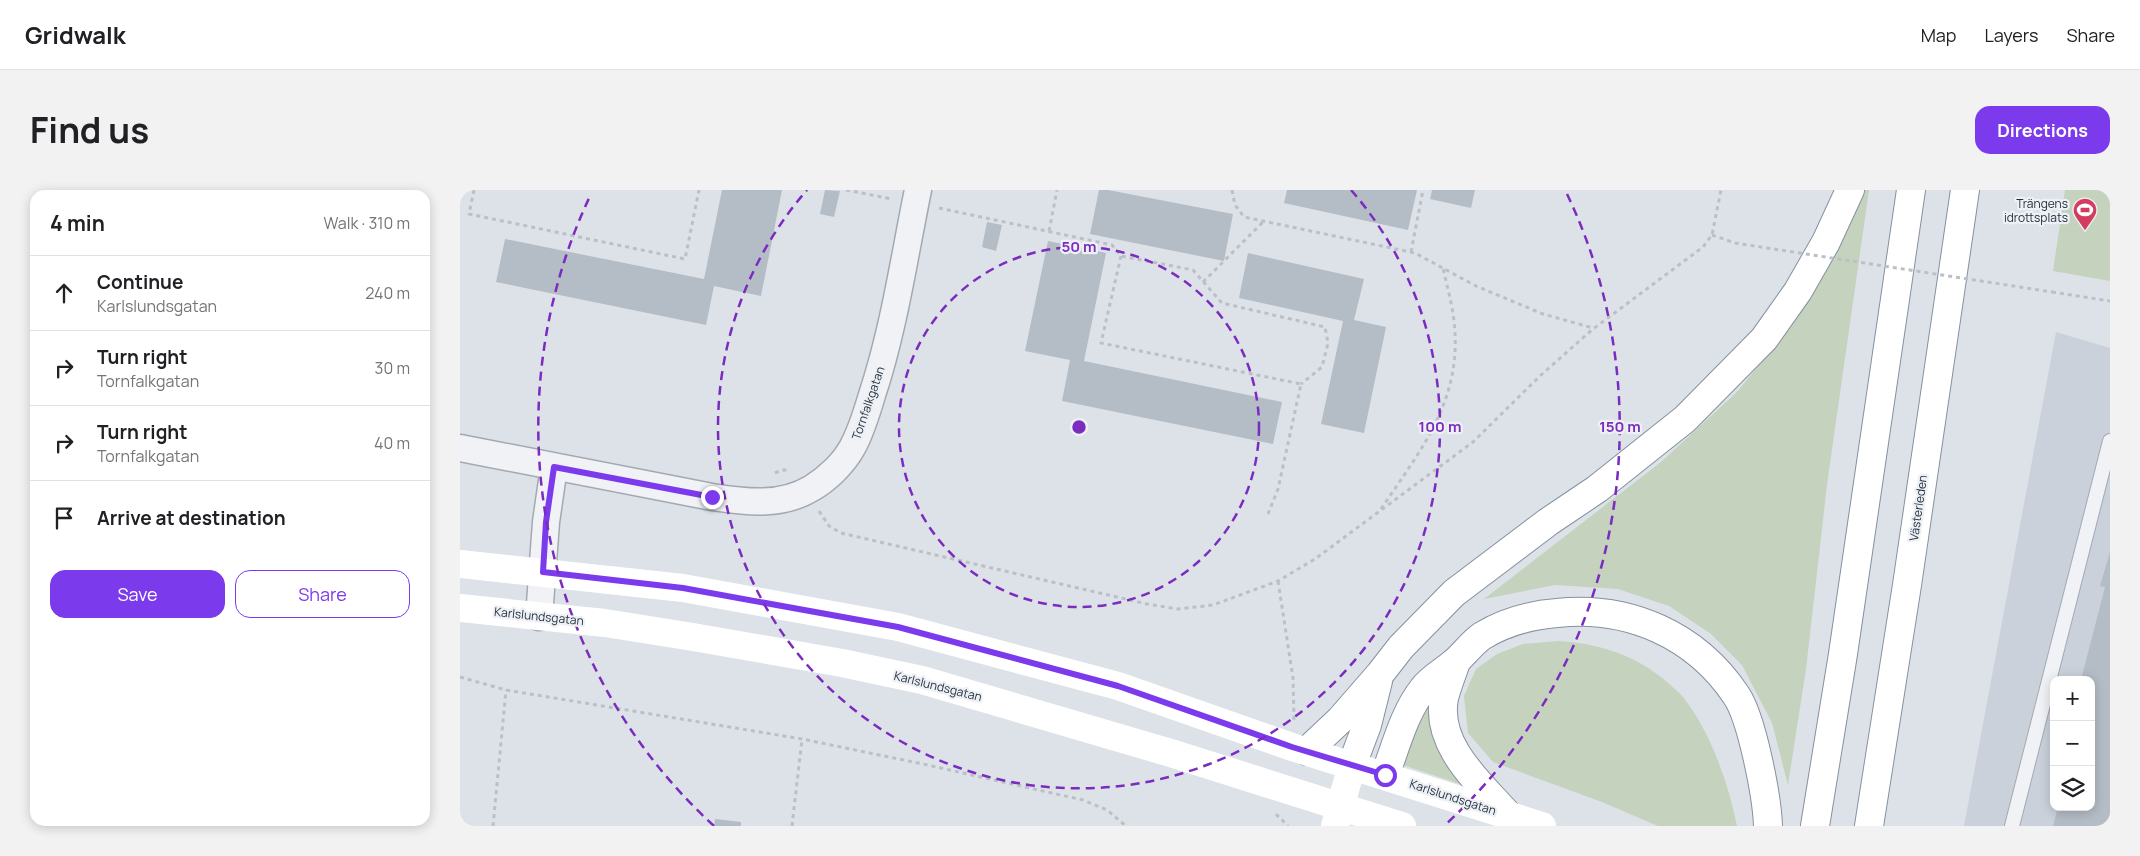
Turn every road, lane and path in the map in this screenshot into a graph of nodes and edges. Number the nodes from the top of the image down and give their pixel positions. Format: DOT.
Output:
graph roads {
  1 [pos="474,190"];
  2 [pos="700,190"];
  3 [pos="846,190"];
  4 [pos="1057,190"];
  5 [pos="1232,190"];
  6 [pos="1423,190"];
  7 [pos="1721,190"];
  8 [pos="1850,190"];
  9 [pos="1911,190"];
  10 [pos="1965,190"];
  11 [pos="916,196"];
  12 [pos="1264,221"];
  13 [pos="1048,231"];
  14 [pos="1712,235"];
  15 [pos="1411,252"];
  16 [pos="1120,256"];
  17 [pos="1443,268"];
  18 [pos="1203,282"];
  19 [pos="2110,301"];
  20 [pos="1593,328"];
  21 [pos="1301,384"];
  22 [pos="2110,441"];
  23 [pos="460,448"];
  24 [pos="554,467"];
  25 [pos="767,477"];
  26 [pos="807,491"];
  27 [pos="1380,512"];
  28 [pos="1268,514"];
  29 [pos="460,564"];
  30 [pos="543,572"];
  31 [pos="1278,581"];
  32 [pos="460,608"];
  33 [pos="540,617"];
  34 [pos="1456,662"];
  35 [pos="1380,674"];
  36 [pos="460,677"];
  37 [pos="1293,678"];
  38 [pos="506,690"];
  39 [pos="802,739"];
  40 [pos="1307,752"];
  41 [pos="1352,765"];
  42 [pos="1385,775"];
  43 [pos="1875,789"];
  44 [pos="1508,815"];
  45 [pos="1337,817"];
  46 [pos="1368,821"];
  47 [pos="493,826"];
  48 [pos="792,826"];
  49 [pos="1126,826"];
  50 [pos="1402,826"];
  51 [pos="1542,826"];
  52 [pos="1768,826"];
  53 [pos="1815,826"];
  54 [pos="1869,826"];
  55 [pos="1888,826"];
  56 [pos="2012,826"];
  1 -- 2 [label="path"];
  3 -- 11 [label="path"];
  4 -- 13 [label="path"];
  5 -- 12 [label="path"];
  6 -- 15 [label="path"];
  7 -- 14 [label="path"];
  8 -- 35 [label="main road"];
  9 -- 53 [label="main road"];
  10 -- 43 [label="main road, Västerleden"];
  11 -- 13 [label="path"];
  11 -- 26 [label="street, Tornfalkgatan"];
  12 -- 15 [label="path"];
  12 -- 18 [label="path"];
  13 -- 16 [label="path"];
  14 -- 19 [label="path, bridge"];
  14 -- 20 [label="path"];
  15 -- 17 [label="path"];
  16 -- 18 [label="path"];
  16 -- 21 [label="path"];
  17 -- 20 [label="path"];
  17 -- 27 [label="path"];
  18 -- 21 [label="path"];
  20 -- 27 [label="path"];
  21 -- 28 [label="path"];
  22 -- 56 [label="lane"];
  23 -- 24 [label="street, Tornfalkgatan"];
  24 -- 26 [label="street, Tornfalkgatan"];
  24 -- 30 [label="street"];
  25 -- 26 [label="path"];
  26 -- 31 [label="path"];
  27 -- 31 [label="path"];
  29 -- 30 [label="main road, Karlslundsgatan"];
  30 -- 33 [label="street"];
  30 -- 40 [label="main road, Karlslundsgatan"];
  31 -- 37 [label="path"];
  32 -- 33 [label="main road, Karlslundsgatan"];
  33 -- 45 [label="main road, Karlslundsgatan"];
  34 -- 42 [label="main road"];
  34 -- 44 [label="main road"];
  34 -- 52 [label="main road"];
  35 -- 40 [label="main road"];
  35 -- 41 [label="main road"];
  36 -- 38 [label="path"];
  38 -- 39 [label="path"];
  38 -- 47 [label="path"];
  39 -- 48 [label="path"];
  39 -- 49 [label="path"];
  40 -- 41 [label="main road, Karlslundsgatan"];
  41 -- 42 [label="main road, Karlslundsgatan"];
  41 -- 45 [label="main road"];
  42 -- 44 [label="main road, Karlslundsgatan"];
  42 -- 46 [label="main road"];
  43 -- 54 [label="main road, Västerleden"];
  43 -- 55 [label="main road"];
  44 -- 51 [label="main road, Karlslundsgatan"];
  45 -- 46 [label="main road, Karlslundsgatan"];
  46 -- 50 [label="main road, Karlslundsgatan"];
}
